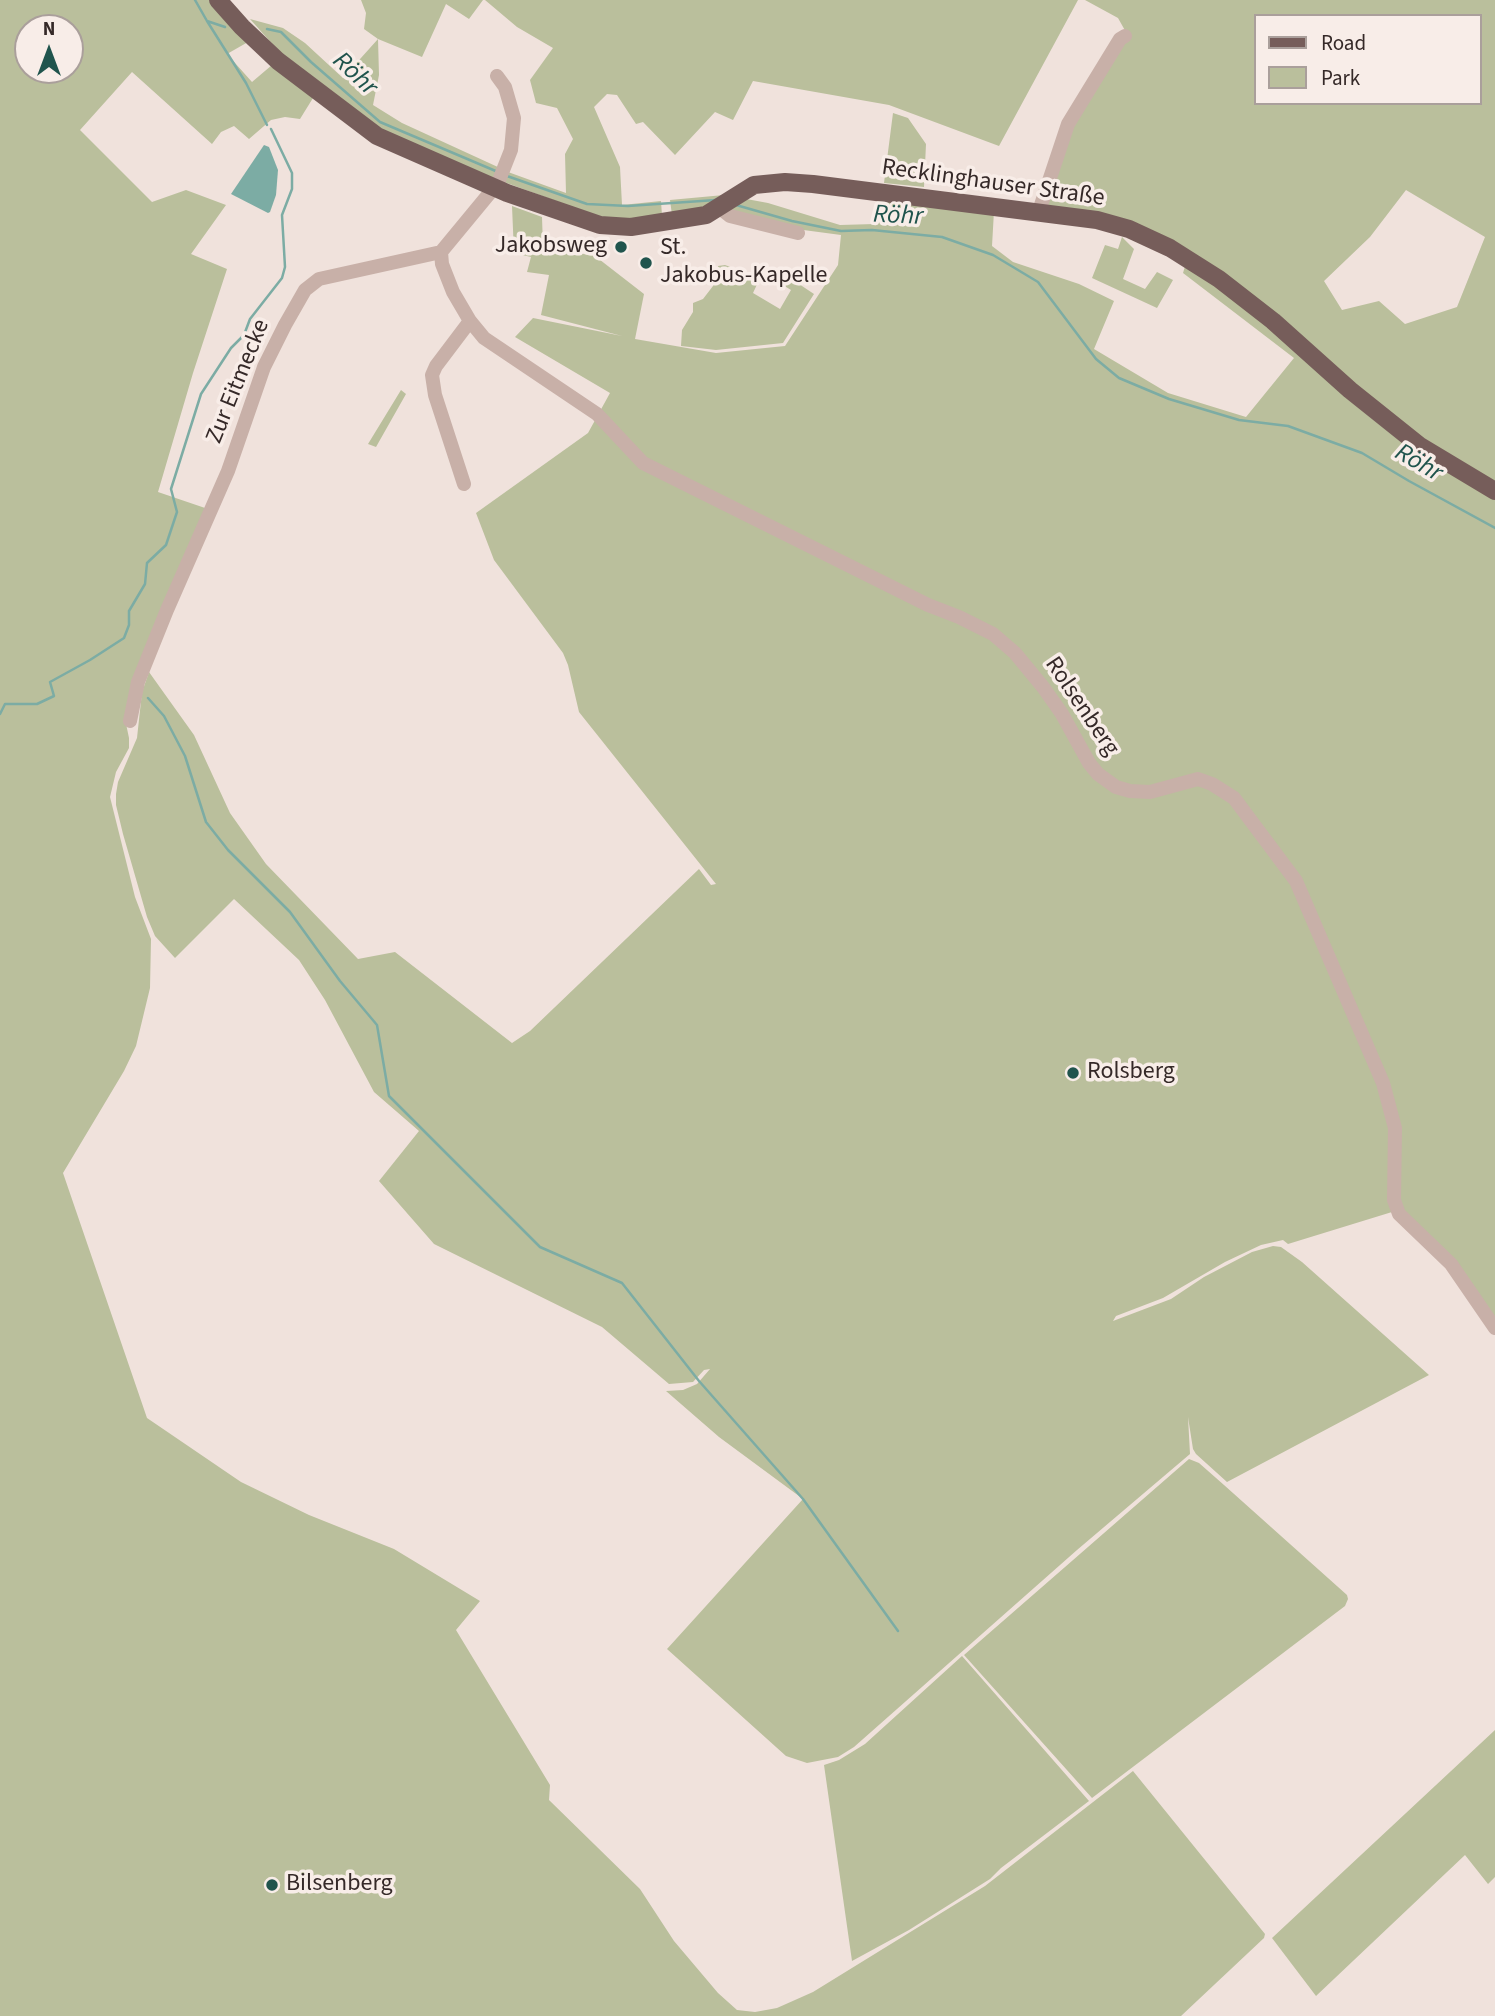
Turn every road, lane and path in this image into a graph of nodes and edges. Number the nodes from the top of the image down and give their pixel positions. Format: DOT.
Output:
graph roads {
  1 [pos="218,0"];
  2 [pos="1125,36"];
  3 [pos="497,76"];
  4 [pos="499,180"];
  5 [pos="725,204"];
  6 [pos="1038,214"];
  7 [pos="798,233"];
  8 [pos="441,252"];
  9 [pos="470,321"];
  10 [pos="464,484"];
  11 [pos="1495,491"];
  12 [pos="130,721"];
  13 [pos="1495,1328"];
  1 -- 4 [label="main road, Recklinghauser Straße"];
  2 -- 6 [label="street"];
  3 -- 4 [label="street"];
  4 -- 5 [label="main road, Recklinghauser Straße"];
  4 -- 8 [label="street"];
  5 -- 6 [label="main road, Recklinghauser Straße"];
  5 -- 7 [label="street"];
  6 -- 11 [label="main road, Recklinghauser Straße"];
  8 -- 9 [label="street, Rolsenberg"];
  8 -- 12 [label="street, Zur Eitmecke"];
  9 -- 10 [label="street"];
  9 -- 13 [label="street, Rolsenberg"];
}
